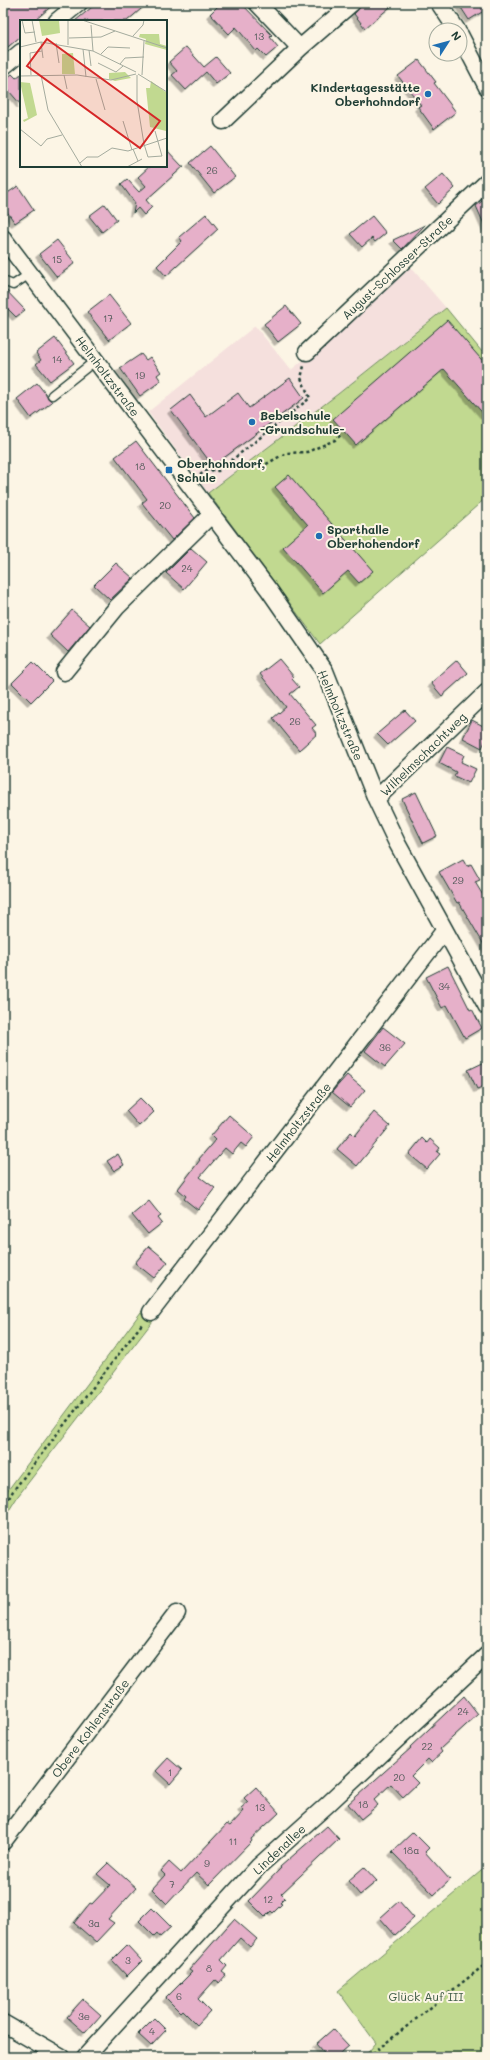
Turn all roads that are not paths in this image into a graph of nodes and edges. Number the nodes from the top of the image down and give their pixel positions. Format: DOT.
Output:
graph roads {
  1 [pos="79,3"];
  2 [pos="257,3"];
  3 [pos="352,3"];
  4 [pos="439,3"];
  5 [pos="58,20"];
  6 [pos="452,22"];
  7 [pos="300,48"];
  8 [pos="468,50"];
  9 [pos="20,53"];
  10 [pos="3,67"];
  11 [pos="487,87"];
  12 [pos="223,121"];
  13 [pos="487,182"];
  14 [pos="6,247"];
  15 [pos="31,273"];
  16 [pos="3,281"];
  17 [pos="307,352"];
  18 [pos="96,360"];
  19 [pos="52,395"];
  20 [pos="211,515"];
  21 [pos="64,672"];
  22 [pos="487,692"];
  23 [pos="376,799"];
  24 [pos="444,931"];
  25 [pos="487,1006"];
  26 [pos="151,1312"];
  27 [pos="177,1613"];
  28 [pos="487,1655"];
  29 [pos="3,1842"];
  30 [pos="3,2023"];
  31 [pos="62,2057"];
  32 [pos="85,2057"];
  1 -- 5 [label="street"];
  2 -- 7 [label="street"];
  3 -- 7 [label="street"];
  4 -- 6 [label="street"];
  7 -- 12 [label="street"];
  8 -- 11 [label="street"];
  9 -- 10 [label="street"];
  13 -- 17 [label="street, August-Schlosser-Straße"];
  14 -- 15 [label="street, Helmholtzstraße"];
  15 -- 16 [label="lane"];
  15 -- 18 [label="street, Helmholtzstraße"];
  18 -- 19 [label="lane"];
  18 -- 20 [label="street, Helmholtzstraße"];
  20 -- 21 [label="street"];
  20 -- 23 [label="street, Helmholtzstraße"];
  22 -- 23 [label="street, Wilhelmschachtweg"];
  23 -- 24 [label="street, Helmholtzstraße"];
  24 -- 25 [label="street, Helmholtzstraße"];
  24 -- 26 [label="street, Helmholtzstraße"];
  27 -- 29 [label="street, Obere Kohlenstraße"];
  28 -- 32 [label="street, Lindenallee"];
  30 -- 31 [label="street"];
}
